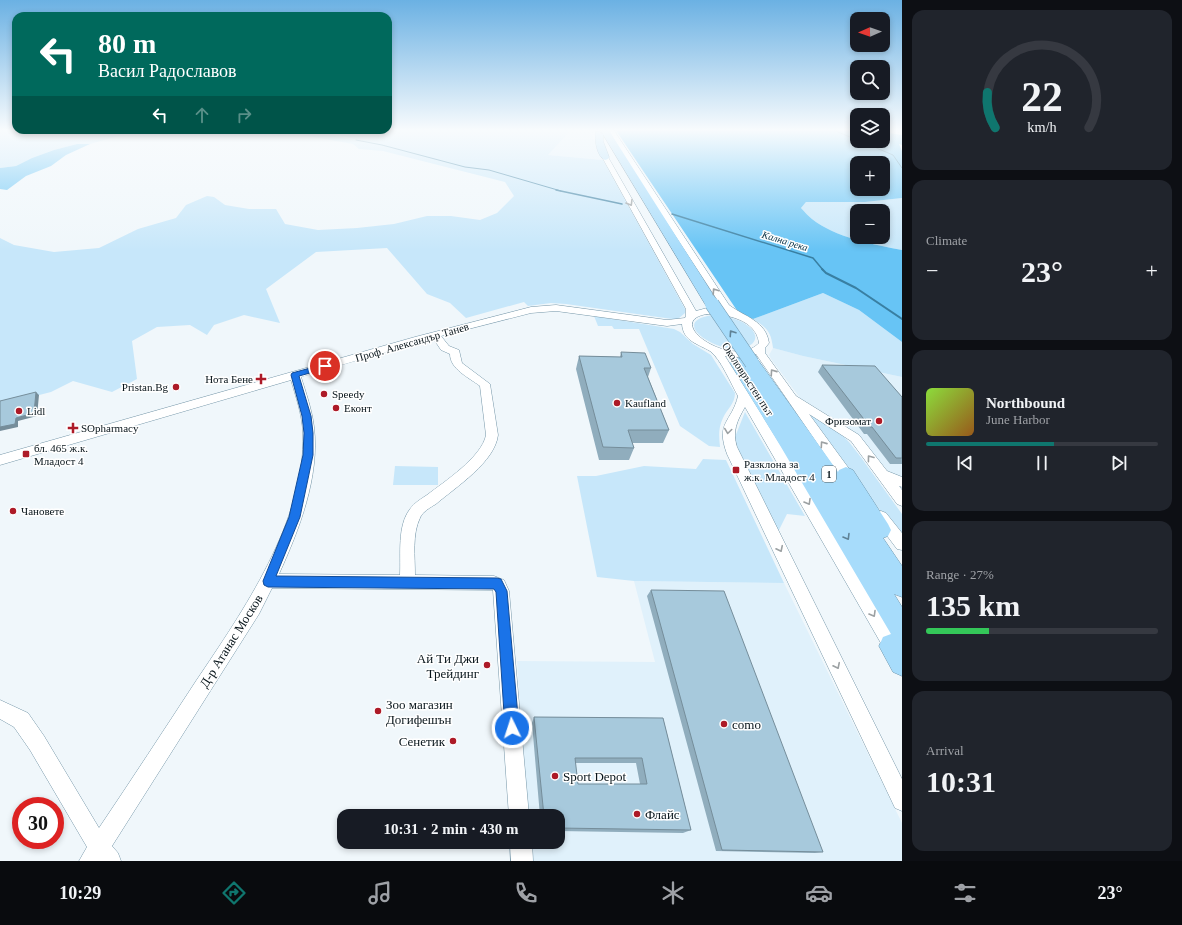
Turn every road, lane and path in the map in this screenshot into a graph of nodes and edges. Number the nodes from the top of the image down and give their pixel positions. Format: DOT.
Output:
graph roads {
  1 [pos="612,169"];
  2 [pos="625,169"];
  3 [pos="631,169"];
  4 [pos="634,169"];
  5 [pos="640,181"];
  6 [pos="706,304"];
  7 [pos="742,318"];
  8 [pos="690,319"];
  9 [pos="667,323"];
  10 [pos="689,332"];
  11 [pos="435,335"];
  12 [pos="713,349"];
  13 [pos="750,358"];
  14 [pos="295,375"];
  15 [pos="788,394"];
  16 [pos="744,396"];
  17 [pos="0,460"];
  18 [pos="883,475"];
  19 [pos="846,476"];
  20 [pos="902,482"];
  21 [pos="902,500"];
  22 [pos="902,544"];
  23 [pos="902,565"];
  24 [pos="268,581"];
  25 [pos="407,582"];
  26 [pos="902,586"];
  27 [pos="899,646"];
  28 [pos="0,709"];
  29 [pos="902,801"];
  30 [pos="517,809"];
  31 [pos="521,849"];
  32 [pos="99,856"];
  33 [pos="522,861"];
  1 -- 8 [label="street, one-way"];
  2 -- 6 [label="highway, Околовръстен път / 1"];
  3 -- 5 [label="highway, Околовръстен път / 1"];
  4 -- 5 [label="street, Околовръстен път"];
  5 -- 6 [label="highway, Околовръстен път / 1"];
  7 -- 5 [label="street, Околовръстен път, one-way"];
  6 -- 13 [label="highway, Околовръстен път / 1, bridge"];
  7 -- 8 [label="street, Проф. Александър Танев"];
  7 -- 13 [label="street, Околовръстен път"];
  8 -- 9 [label="street, Проф. Александър Танев"];
  8 -- 10 [label="street"];
  9 -- 10 [label="street, Проф. Александър Танев"];
  9 -- 11 [label="street, Проф. Александър Танев"];
  10 -- 12 [label="street, Проф. Александър Танев"];
  11 -- 14 [label="street, Проф. Александър Танев"];
  11 -- 25 [label="street"];
  12 -- 13 [label="street"];
  12 -- 16 [label="street"];
  15 -- 13 [label="street, one-way"];
  13 -- 26 [label="highway, Околовръстен път / 1"];
  13 -- 27 [label="highway, Околовръстен път / 1, one-way"];
  14 -- 17 [label="street, Проф. Александър Танев"];
  14 -- 24 [label="street, Д-р Атанас Москов"];
  18 -- 15 [label="street, one-way"];
  19 -- 15 [label="street, one-way"];
  16 -- 27 [label="street, one-way"];
  16 -- 29 [label="street, one-way"];
  18 -- 20 [label="street"];
  18 -- 21 [label="street"];
  19 -- 22 [label="street"];
  19 -- 23 [label="highway"];
  24 -- 25 [label="street"];
  24 -- 32 [label="street, Д-р Атанас Москов"];
  25 -- 30 [label="street"];
  28 -- 32 [label="street"];
  31 -- 33 [label="street"];
}
